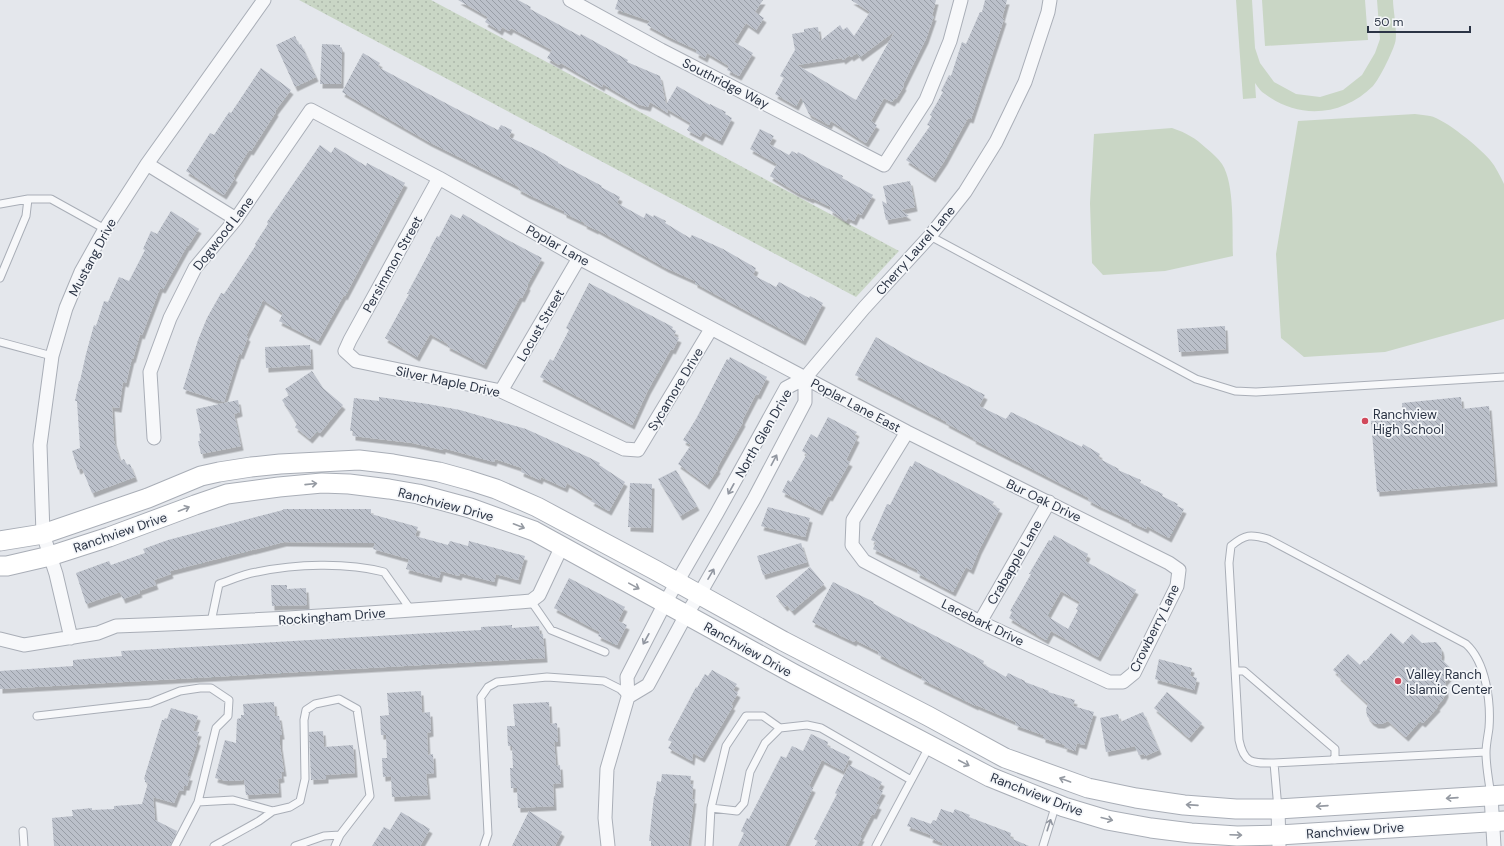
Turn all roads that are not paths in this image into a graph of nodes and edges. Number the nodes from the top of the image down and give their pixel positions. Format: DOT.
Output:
graph roads {
  1 [pos="264,0"];
  2 [pos="570,0"];
  3 [pos="961,0"];
  4 [pos="1050,0"];
  5 [pos="311,110"];
  6 [pos="148,164"];
  7 [pos="439,178"];
  8 [pos="28,199"];
  9 [pos="0,204"];
  10 [pos="236,219"];
  11 [pos="105,229"];
  12 [pos="930,236"];
  13 [pos="579,258"];
  14 [pos="0,278"];
  15 [pos="711,329"];
  16 [pos="0,342"];
  17 [pos="345,351"];
  18 [pos="52,356"];
  19 [pos="1504,377"];
  20 [pos="805,378"];
  21 [pos="502,391"];
  22 [pos="906,432"];
  23 [pos="154,438"];
  24 [pos="638,450"];
  25 [pos="393,464"];
  26 [pos="389,489"];
  27 [pos="1048,502"];
  28 [pos="43,534"];
  29 [pos="0,541"];
  30 [pos="562,546"];
  31 [pos="50,556"];
  32 [pos="0,566"];
  33 [pos="1179,570"];
  34 [pos="677,582"];
  35 [pos="699,595"];
  36 [pos="531,601"];
  37 [pos="665,603"];
  38 [pos="412,611"];
  39 [pos="686,615"];
  40 [pos="211,622"];
  41 [pos="980,622"];
  42 [pos="71,638"];
  43 [pos="0,639"];
  44 [pos="605,652"];
  45 [pos="1235,671"];
  46 [pos="1123,682"];
  47 [pos="628,697"];
  48 [pos="37,716"];
  49 [pos="780,728"];
  50 [pos="930,745"];
  51 [pos="1486,752"];
  52 [pos="1336,760"];
  53 [pos="1274,763"];
  54 [pos="911,780"];
  55 [pos="1497,795"];
  56 [pos="198,802"];
  57 [pos="1057,804"];
  58 [pos="711,808"];
  59 [pos="1278,809"];
  60 [pos="273,811"];
  61 [pos="1498,821"];
  62 [pos="24,831"];
  63 [pos="340,835"];
  64 [pos="1279,841"];
  65 [pos="24,846"];
  66 [pos="175,846"];
  67 [pos="214,846"];
  68 [pos="295,846"];
  69 [pos="335,846"];
  70 [pos="484,846"];
  71 [pos="608,846"];
  72 [pos="708,846"];
  73 [pos="876,846"];
  74 [pos="1043,846"];
  75 [pos="1494,846"];
  1 -- 6 [label="street, Mustang Drive"];
  2 -- 3 [label="street, Southridge Way"];
  4 -- 12 [label="street, Cherry Laurel Lane"];
  5 -- 7 [label="street, Poplar Lane"];
  5 -- 10 [label="street, Dogwood Lane"];
  6 -- 10 [label="street"];
  6 -- 11 [label="street, Mustang Drive"];
  7 -- 13 [label="street, Poplar Lane"];
  7 -- 17 [label="street, Persimmon Street"];
  8 -- 9 [label="lane"];
  8 -- 11 [label="lane"];
  8 -- 14 [label="lane"];
  10 -- 23 [label="street, Dogwood Lane"];
  11 -- 18 [label="street, Mustang Drive"];
  12 -- 19 [label="lane"];
  12 -- 20 [label="street, Cherry Laurel Lane"];
  13 -- 15 [label="street, Poplar Lane"];
  13 -- 21 [label="street, Locust Street"];
  15 -- 20 [label="street, Poplar Lane"];
  15 -- 24 [label="street, Sycamore Drive"];
  16 -- 18 [label="lane"];
  17 -- 21 [label="street, Silver Maple Drive"];
  18 -- 28 [label="street, Mustang Drive"];
  20 -- 22 [label="street, Poplar Lane East"];
  20 -- 34 [label="street, North Glen Drive, one-way"];
  35 -- 20 [label="street, North Glen Drive, one-way"];
  21 -- 24 [label="street, Silver Maple Drive"];
  22 -- 27 [label="street, Bur Oak Drive"];
  22 -- 41 [label="street, Lacebark Drive"];
  25 -- 26 [label="street"];
  25 -- 28 [label="street, Ranchview Drive"];
  25 -- 34 [label="street, Ranchview Drive"];
  26 -- 30 [label="street, Ranchview Drive, one-way"];
  31 -- 26 [label="street, Ranchview Drive, one-way"];
  27 -- 33 [label="street, Bur Oak Drive"];
  27 -- 41 [label="street, Crabapple Lane"];
  28 -- 29 [label="street, Ranchview Drive"];
  28 -- 31 [label="street, Mustang Drive"];
  30 -- 36 [label="street"];
  30 -- 37 [label="street, Ranchview Drive, one-way"];
  31 -- 32 [label="street, Ranchview Drive"];
  31 -- 42 [label="street"];
  33 -- 46 [label="street, Crowberry Lane"];
  34 -- 35 [label="street, Ranchview Drive"];
  34 -- 37 [label="street, North Glen Drive"];
  35 -- 39 [label="street, North Glen Drive"];
  59 -- 35 [label="street, Ranchview Drive, one-way"];
  36 -- 38 [label="street, Rockingham Drive"];
  36 -- 44 [label="lane"];
  37 -- 39 [label="street, Ranchview Drive"];
  37 -- 47 [label="street, North Glen Drive, one-way"];
  38 -- 40 [label="street, Rockingham Drive"];
  38 -- 40 [label="lane"];
  39 -- 47 [label="street, North Glen Drive"];
  39 -- 50 [label="street, Ranchview Drive"];
  40 -- 42 [label="street, Rockingham Drive"];
  41 -- 46 [label="street, Lacebark Drive"];
  42 -- 43 [label="street, Rockingham Drive"];
  45 -- 51 [label="lane"];
  45 -- 52 [label="lane"];
  45 -- 53 [label="lane"];
  47 -- 70 [label="lane"];
  47 -- 71 [label="street, North Glen Drive"];
  48 -- 56 [label="lane"];
  49 -- 54 [label="lane"];
  49 -- 58 [label="lane"];
  49 -- 58 [label="lane"];
  50 -- 54 [label="lane"];
  50 -- 57 [label="street, Ranchview Drive, one-way"];
  51 -- 52 [label="lane"];
  51 -- 55 [label="lane"];
  52 -- 53 [label="lane"];
  53 -- 59 [label="lane"];
  54 -- 73 [label="lane"];
  55 -- 59 [label="street, Ranchview Drive, one-way"];
  55 -- 61 [label="street"];
  56 -- 60 [label="lane"];
  56 -- 66 [label="lane"];
  57 -- 64 [label="street, Ranchview Drive, one-way"];
  74 -- 57 [label="lane, one-way"];
  58 -- 72 [label="lane"];
  59 -- 64 [label="street"];
  60 -- 63 [label="lane"];
  60 -- 67 [label="lane"];
  61 -- 64 [label="street, Ranchview Drive"];
  61 -- 75 [label="street"];
  62 -- 65 [label="lane"];
  63 -- 68 [label="lane"];
  63 -- 69 [label="lane"];
}
